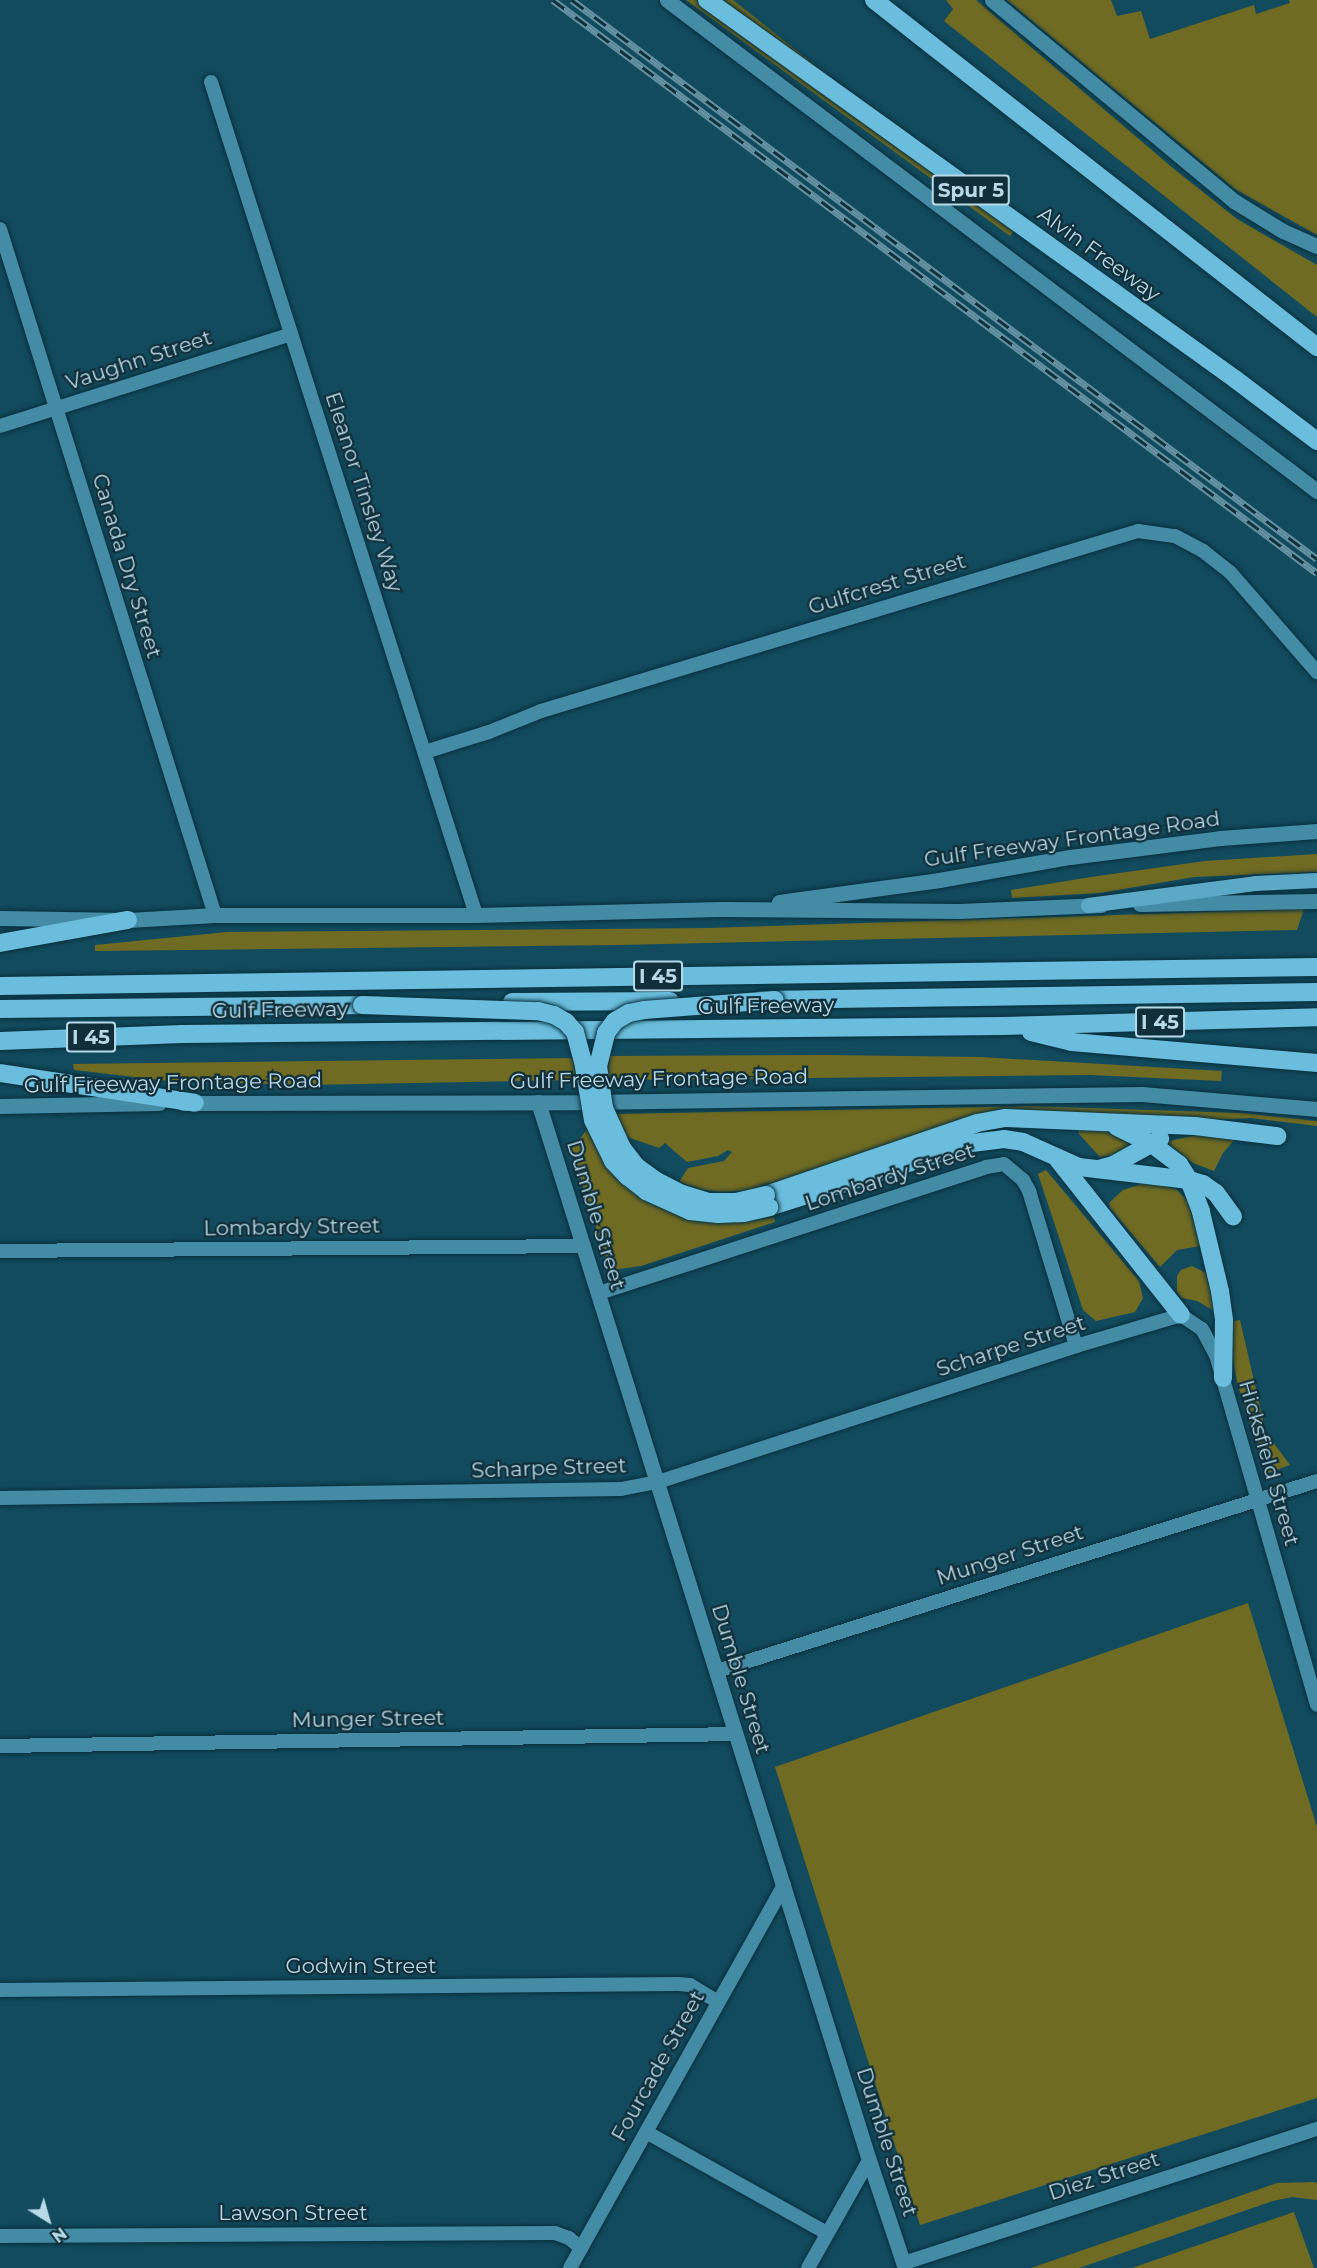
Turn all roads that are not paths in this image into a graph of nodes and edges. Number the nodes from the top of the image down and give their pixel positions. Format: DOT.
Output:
graph roads {
  1 [pos="667,0"];
  2 [pos="706,0"];
  3 [pos="874,0"];
  4 [pos="992,0"];
  5 [pos="211,82"];
  6 [pos="0,229"];
  7 [pos="1317,246"];
  8 [pos="291,334"];
  9 [pos="1317,347"];
  10 [pos="56,409"];
  11 [pos="0,426"];
  12 [pos="1317,441"];
  13 [pos="1317,491"];
  14 [pos="1317,672"];
  15 [pos="424,752"];
  16 [pos="1317,831"];
  17 [pos="1317,880"];
  18 [pos="1317,901"];
  19 [pos="1088,905"];
  20 [pos="726,909"];
  21 [pos="214,915"];
  22 [pos="476,915"];
  23 [pos="0,918"];
  24 [pos="128,920"];
  25 [pos="0,943"];
  26 [pos="1317,968"];
  27 [pos="0,986"];
  28 [pos="1317,992"];
  29 [pos="775,1000"];
  30 [pos="362,1005"];
  31 [pos="0,1009"];
  32 [pos="1317,1017"];
  33 [pos="1003,1026"];
  34 [pos="0,1041"];
  35 [pos="1317,1063"];
  36 [pos="0,1073"];
  37 [pos="195,1102"];
  38 [pos="538,1102"];
  39 [pos="0,1106"];
  40 [pos="1317,1109"];
  41 [pos="1108,1123"];
  42 [pos="1195,1126"];
  43 [pos="1277,1136"];
  44 [pos="1152,1144"];
  45 [pos="1058,1159"];
  46 [pos="1098,1170"];
  47 [pos="1189,1180"];
  48 [pos="768,1201"];
  49 [pos="1233,1216"];
  50 [pos="584,1246"];
  51 [pos="0,1251"];
  52 [pos="598,1293"];
  53 [pos="1181,1315"];
  54 [pos="1076,1346"];
  55 [pos="1223,1378"];
  56 [pos="1317,1480"];
  57 [pos="657,1482"];
  58 [pos="0,1498"];
  59 [pos="1258,1499"];
  60 [pos="717,1671"];
  61 [pos="1317,1705"];
  62 [pos="736,1734"];
  63 [pos="0,1746"];
  64 [pos="784,1885"];
  65 [pos="0,1990"];
  66 [pos="717,2001"];
  67 [pos="1317,2129"];
  68 [pos="646,2132"];
  69 [pos="869,2160"];
  70 [pos="827,2233"];
  71 [pos="0,2236"];
  72 [pos="581,2248"];
  73 [pos="905,2266"];
  74 [pos="570,2268"];
  75 [pos="808,2268"];
  1 -- 13 [label="main road, Spur 5"];
  2 -- 12 [label="highway, Alvin Freeway / Spur 5"];
  3 -- 9 [label="highway"];
  4 -- 7 [label="main road"];
  5 -- 8 [label="street, Eleanor Tinsley Way"];
  6 -- 10 [label="street, Canada Dry Street"];
  8 -- 10 [label="street, Vaughn Street"];
  8 -- 15 [label="street, Eleanor Tinsley Way"];
  10 -- 11 [label="street, Vaughn Street"];
  10 -- 21 [label="street, Canada Dry Street"];
  14 -- 15 [label="street, Gulfcrest Street"];
  15 -- 22 [label="street, Eleanor Tinsley Way"];
  16 -- 20 [label="main road, Gulf Freeway Frontage Road"];
  17 -- 19 [label="main road"];
  18 -- 19 [label="main road, Gulf Freeway Frontage Road"];
  19 -- 20 [label="main road, Gulf Freeway Frontage Road"];
  20 -- 22 [label="main road, Gulf Freeway Frontage Road"];
  21 -- 22 [label="main road, Gulf Freeway Frontage Road"];
  21 -- 24 [label="main road, Gulf Freeway Frontage Road"];
  23 -- 24 [label="main road, Gulf Freeway Frontage Road"];
  24 -- 25 [label="highway"];
  26 -- 27 [label="highway, Gulf Freeway / I 45"];
  28 -- 29 [label="highway, Gulf Freeway / I 45"];
  29 -- 30 [label="highway, Gulf Freeway, bridge"];
  29 -- 48 [label="highway, bridge"];
  30 -- 31 [label="highway, Gulf Freeway"];
  30 -- 48 [label="highway, bridge"];
  32 -- 33 [label="highway, Gulf Freeway / I 45"];
  33 -- 34 [label="highway, Gulf Freeway / I 45"];
  33 -- 35 [label="highway"];
  36 -- 37 [label="highway"];
  37 -- 38 [label="main road, Gulf Freeway Frontage Road"];
  37 -- 39 [label="main road, Gulf Freeway Frontage Road"];
  38 -- 40 [label="main road, Gulf Freeway Frontage Road"];
  38 -- 50 [label="main road, Dumble Street"];
  41 -- 42 [label="highway"];
  41 -- 44 [label="highway"];
  41 -- 48 [label="highway"];
  42 -- 43 [label="highway"];
  42 -- 44 [label="highway"];
  44 -- 46 [label="highway"];
  44 -- 47 [label="highway"];
  45 -- 46 [label="highway"];
  45 -- 48 [label="highway"];
  45 -- 53 [label="highway"];
  46 -- 47 [label="highway"];
  47 -- 49 [label="highway"];
  47 -- 55 [label="highway"];
  50 -- 51 [label="street, Lombardy Street"];
  50 -- 52 [label="main road, Dumble Street"];
  52 -- 54 [label="street, Lombardy Street"];
  52 -- 57 [label="main road, Dumble Street"];
  53 -- 54 [label="street, Scharpe Street"];
  53 -- 55 [label="street, Hicksfield Street"];
  54 -- 57 [label="street, Scharpe Street"];
  55 -- 59 [label="street, Hicksfield Street"];
  56 -- 59 [label="street, Munger Street"];
  57 -- 58 [label="street, Scharpe Street"];
  57 -- 60 [label="main road, Dumble Street"];
  59 -- 60 [label="street, Munger Street"];
  59 -- 61 [label="street, Hicksfield Street"];
  60 -- 62 [label="main road, Dumble Street"];
  62 -- 63 [label="street, Munger Street"];
  62 -- 64 [label="main road, Dumble Street"];
  64 -- 66 [label="street, Fourcade Street"];
  64 -- 69 [label="main road, Dumble Street"];
  65 -- 66 [label="street, Godwin Street"];
  66 -- 68 [label="street, Fourcade Street"];
  67 -- 73 [label="street, Diez Street"];
  68 -- 70 [label="street"];
  68 -- 72 [label="street, Fourcade Street"];
  69 -- 70 [label="street"];
  69 -- 73 [label="main road, Dumble Street"];
  70 -- 75 [label="street"];
  71 -- 72 [label="street, Lawson Street"];
  72 -- 74 [label="street, Fourcade Street"];
}
